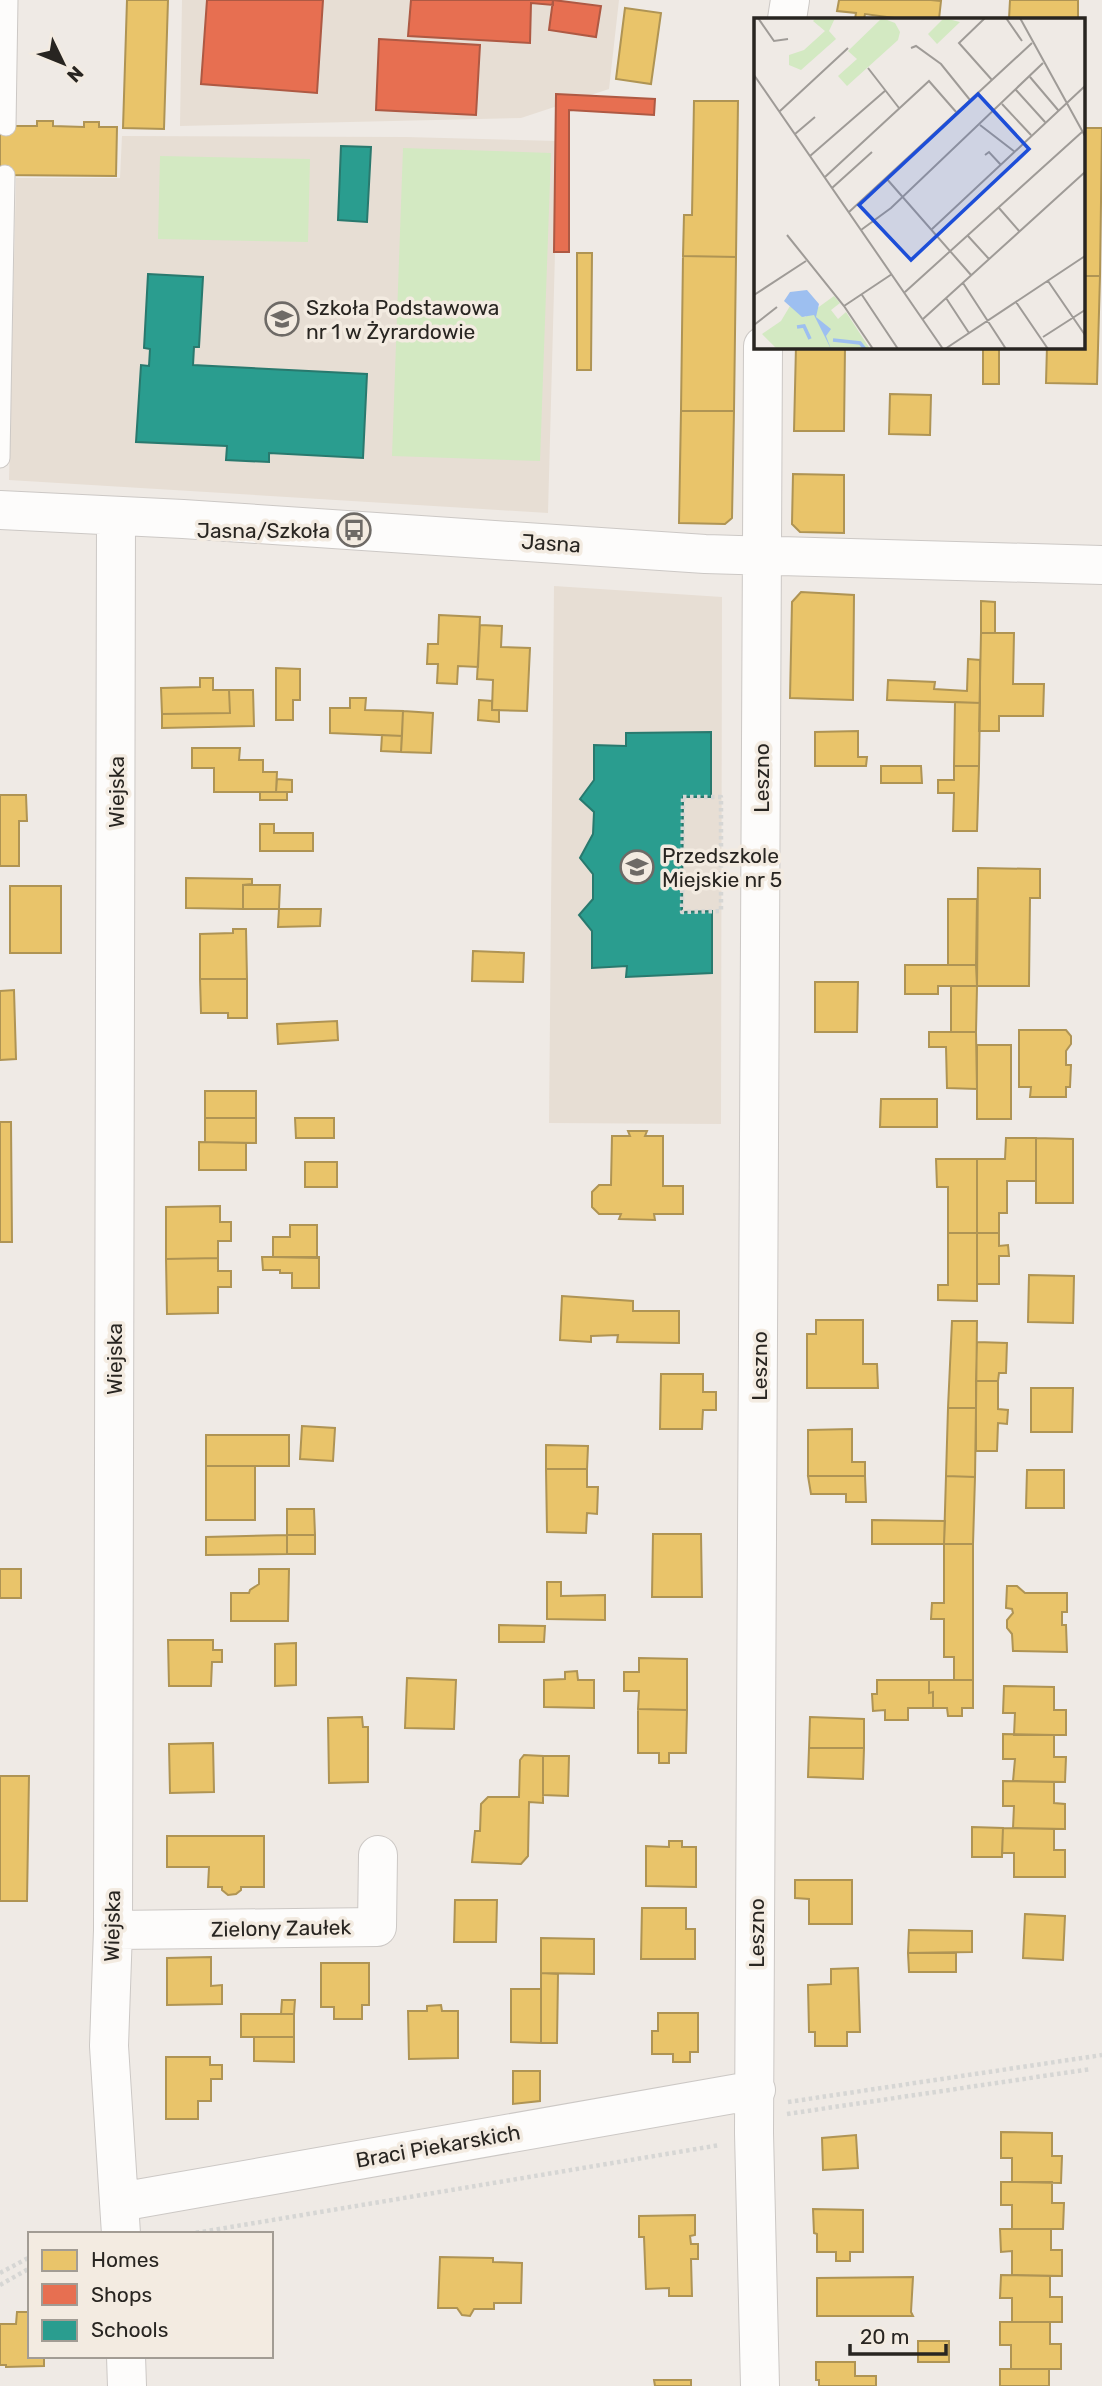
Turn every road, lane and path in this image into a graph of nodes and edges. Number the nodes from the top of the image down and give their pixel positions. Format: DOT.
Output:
graph roads {
  1 [pos="8,0"];
  2 [pos="790,0"];
  3 [pos="787,18"];
  4 [pos="6,126"];
  5 [pos="5,175"];
  6 [pos="763,348"];
  7 [pos="0,458"];
  8 [pos="0,510"];
  9 [pos="116,516"];
  10 [pos="762,556"];
  11 [pos="1102,565"];
  12 [pos="682,797"];
  13 [pos="378,1855"];
  14 [pos="113,1930"];
  15 [pos="1091,2069"];
  16 [pos="756,2090"];
  17 [pos="754,2133"];
  18 [pos="120,2218"];
  19 [pos="201,2232"];
  20 [pos="28,2258"];
  21 [pos="28,2269"];
  22 [pos="0,2273"];
  23 [pos="0,2285"];
  24 [pos="126,2358"];
  25 [pos="127,2386"];
  26 [pos="760,2386"];
  1 -- 4 [label="lane"];
  2 -- 3 [label="street"];
  5 -- 7 [label="lane"];
  6 -- 10 [label="street, Leszno"];
  8 -- 9 [label="street, Jasna"];
  9 -- 10 [label="street, Jasna"];
  9 -- 14 [label="street, Wiejska"];
  10 -- 11 [label="street, Jasna"];
  10 -- 16 [label="street, Leszno"];
  12 -- 12 [label="path"];
  13 -- 14 [label="street, Zielony Zaułek"];
  14 -- 18 [label="street, Wiejska"];
  15 -- 17 [label="path"];
  16 -- 17 [label="street, Leszno"];
  16 -- 18 [label="street, Braci Piekarskich"];
  17 -- 19 [label="path"];
  17 -- 26 [label="street, Leszno"];
  20 -- 22 [label="path"];
  21 -- 23 [label="path"];
  24 -- 25 [label="street"];
}
